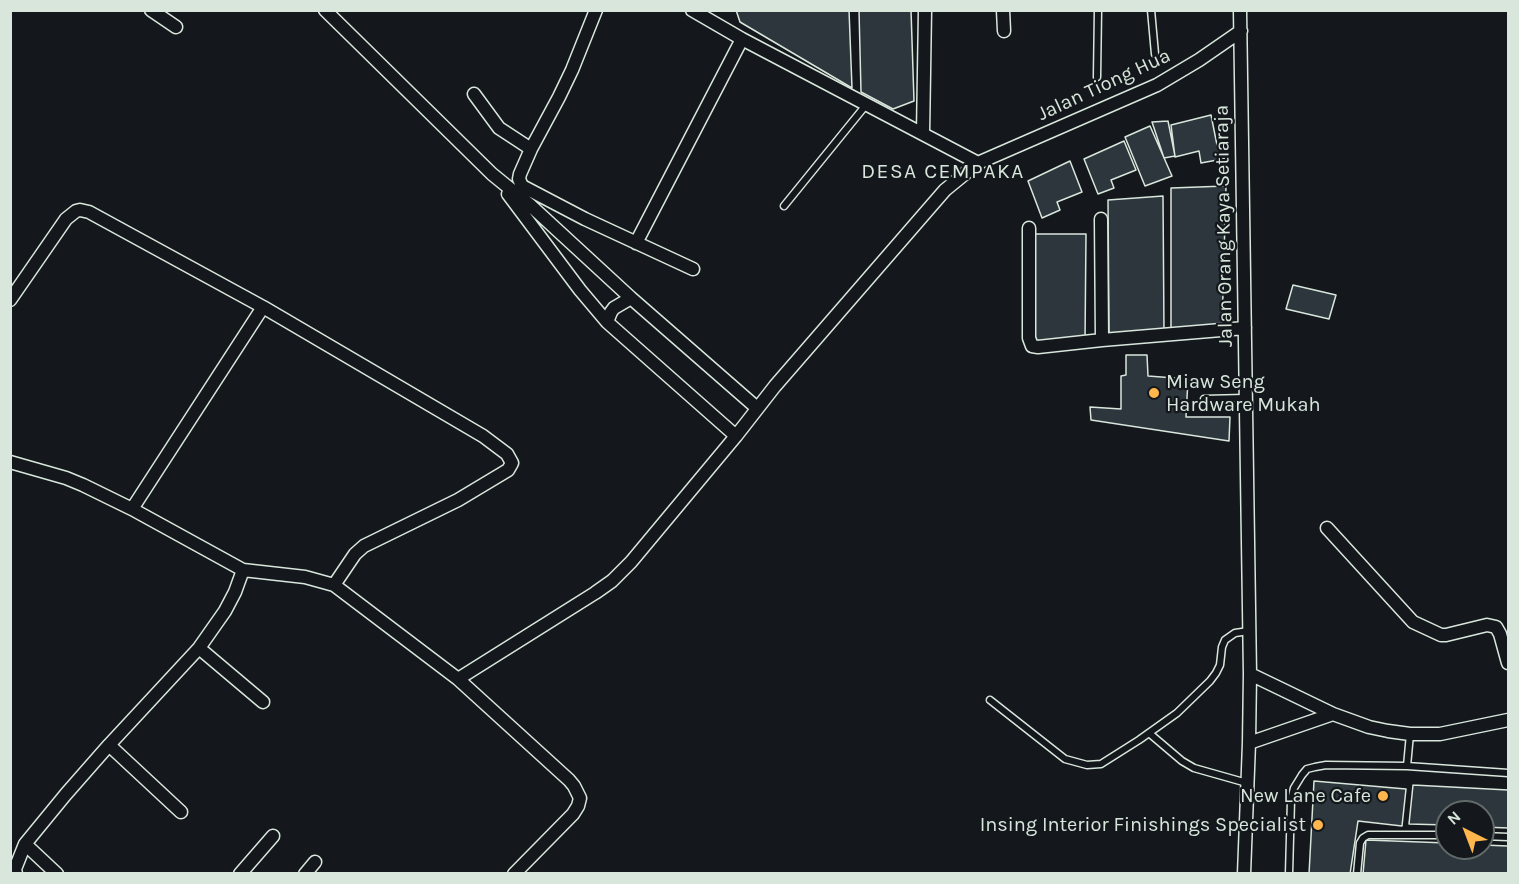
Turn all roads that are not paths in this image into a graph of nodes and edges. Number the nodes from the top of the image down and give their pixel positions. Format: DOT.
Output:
graph roads {
  1 [pos="151,10"];
  2 [pos="325,10"];
  3 [pos="596,10"];
  4 [pos="692,10"];
  5 [pos="925,10"];
  6 [pos="1003,10"];
  7 [pos="1098,10"];
  8 [pos="1151,10"];
  9 [pos="1240,10"];
  10 [pos="176,27"];
  11 [pos="1004,31"];
  12 [pos="1240,31"];
  13 [pos="742,39"];
  14 [pos="1155,54"];
  15 [pos="1097,77"];
  16 [pos="474,94"];
  17 [pos="866,104"];
  18 [pos="923,134"];
  19 [pos="531,148"];
  20 [pos="978,163"];
  21 [pos="492,174"];
  22 [pos="784,206"];
  23 [pos="1101,219"];
  24 [pos="1029,228"];
  25 [pos="636,243"];
  26 [pos="693,269"];
  27 [pos="631,298"];
  28 [pos="10,300"];
  29 [pos="263,307"];
  30 [pos="607,321"];
  31 [pos="1245,328"];
  32 [pos="1102,340"];
  33 [pos="1245,398"];
  34 [pos="1204,399"];
  35 [pos="757,408"];
  36 [pos="736,436"];
  37 [pos="10,462"];
  38 [pos="132,508"];
  39 [pos="1327,528"];
  40 [pos="243,570"];
  41 [pos="334,585"];
  42 [pos="1249,632"];
  43 [pos="199,648"];
  44 [pos="1509,663"];
  45 [pos="1250,674"];
  46 [pos="458,679"];
  47 [pos="990,699"];
  48 [pos="263,702"];
  49 [pos="1333,714"];
  50 [pos="1509,720"];
  51 [pos="1149,733"];
  52 [pos="1410,734"];
  53 [pos="1249,743"];
  54 [pos="109,745"];
  55 [pos="1407,766"];
  56 [pos="1509,773"];
  57 [pos="1247,783"];
  58 [pos="181,812"];
  59 [pos="273,836"];
  60 [pos="1435,836"];
  61 [pos="25,844"];
  62 [pos="315,862"];
  63 [pos="14,870"];
  64 [pos="57,873"];
  65 [pos="240,873"];
  66 [pos="305,873"];
  67 [pos="514,873"];
  68 [pos="1244,873"];
  69 [pos="1289,873"];
  70 [pos="1357,873"];
  1 -- 10 [label="street"];
  2 -- 21 [label="street"];
  3 -- 19 [label="street"];
  4 -- 13 [label="street"];
  5 -- 18 [label="street"];
  6 -- 11 [label="street"];
  7 -- 15 [label="lane"];
  8 -- 14 [label="lane"];
  9 -- 12 [label="street, Jalan Orang Kaya Setiaraja"];
  12 -- 20 [label="street, Jalan Tiong Hua"];
  12 -- 31 [label="street, Jalan Orang Kaya Setiaraja"];
  13 -- 17 [label="street"];
  13 -- 25 [label="street"];
  16 -- 19 [label="street"];
  17 -- 18 [label="street"];
  17 -- 22 [label="lane"];
  18 -- 20 [label="street"];
  19 -- 25 [label="street"];
  20 -- 35 [label="street, Jalan Tiong Hua"];
  21 -- 27 [label="street"];
  21 -- 30 [label="street"];
  23 -- 32 [label="street"];
  24 -- 32 [label="street"];
  25 -- 26 [label="street"];
  27 -- 30 [label="street"];
  27 -- 35 [label="street"];
  28 -- 29 [label="street"];
  29 -- 38 [label="street"];
  29 -- 41 [label="street"];
  30 -- 36 [label="street"];
  31 -- 32 [label="street"];
  31 -- 33 [label="street, Jalan Orang Kaya Setiaraja"];
  33 -- 34 [label="lane"];
  33 -- 42 [label="street, Jalan Orang Kaya Setiaraja"];
  35 -- 36 [label="street, Jalan Tiong Hua"];
  36 -- 46 [label="street, Jalan Tiong Hua"];
  37 -- 38 [label="street"];
  38 -- 40 [label="street"];
  39 -- 44 [label="street"];
  40 -- 41 [label="street"];
  40 -- 43 [label="street"];
  41 -- 46 [label="street"];
  42 -- 45 [label="street, Jalan Orang Kaya Setiaraja"];
  42 -- 51 [label="lane"];
  43 -- 48 [label="street"];
  43 -- 54 [label="street"];
  45 -- 49 [label="street"];
  45 -- 53 [label="street, Jalan Orang Kaya Setiaraja"];
  46 -- 67 [label="street"];
  47 -- 51 [label="lane"];
  49 -- 52 [label="street"];
  49 -- 53 [label="street"];
  50 -- 52 [label="street"];
  51 -- 57 [label="lane"];
  52 -- 55 [label="lane"];
  53 -- 57 [label="street, Jalan Orang Kaya Setiaraja"];
  54 -- 58 [label="street"];
  54 -- 61 [label="street"];
  55 -- 56 [label="lane"];
  55 -- 69 [label="lane"];
  57 -- 68 [label="street, Jalan Orang Kaya Setiaraja"];
  59 -- 65 [label="street"];
  60 -- 70 [label="lane"];
  61 -- 63 [label="street"];
  61 -- 64 [label="street"];
  62 -- 66 [label="street"];
}
